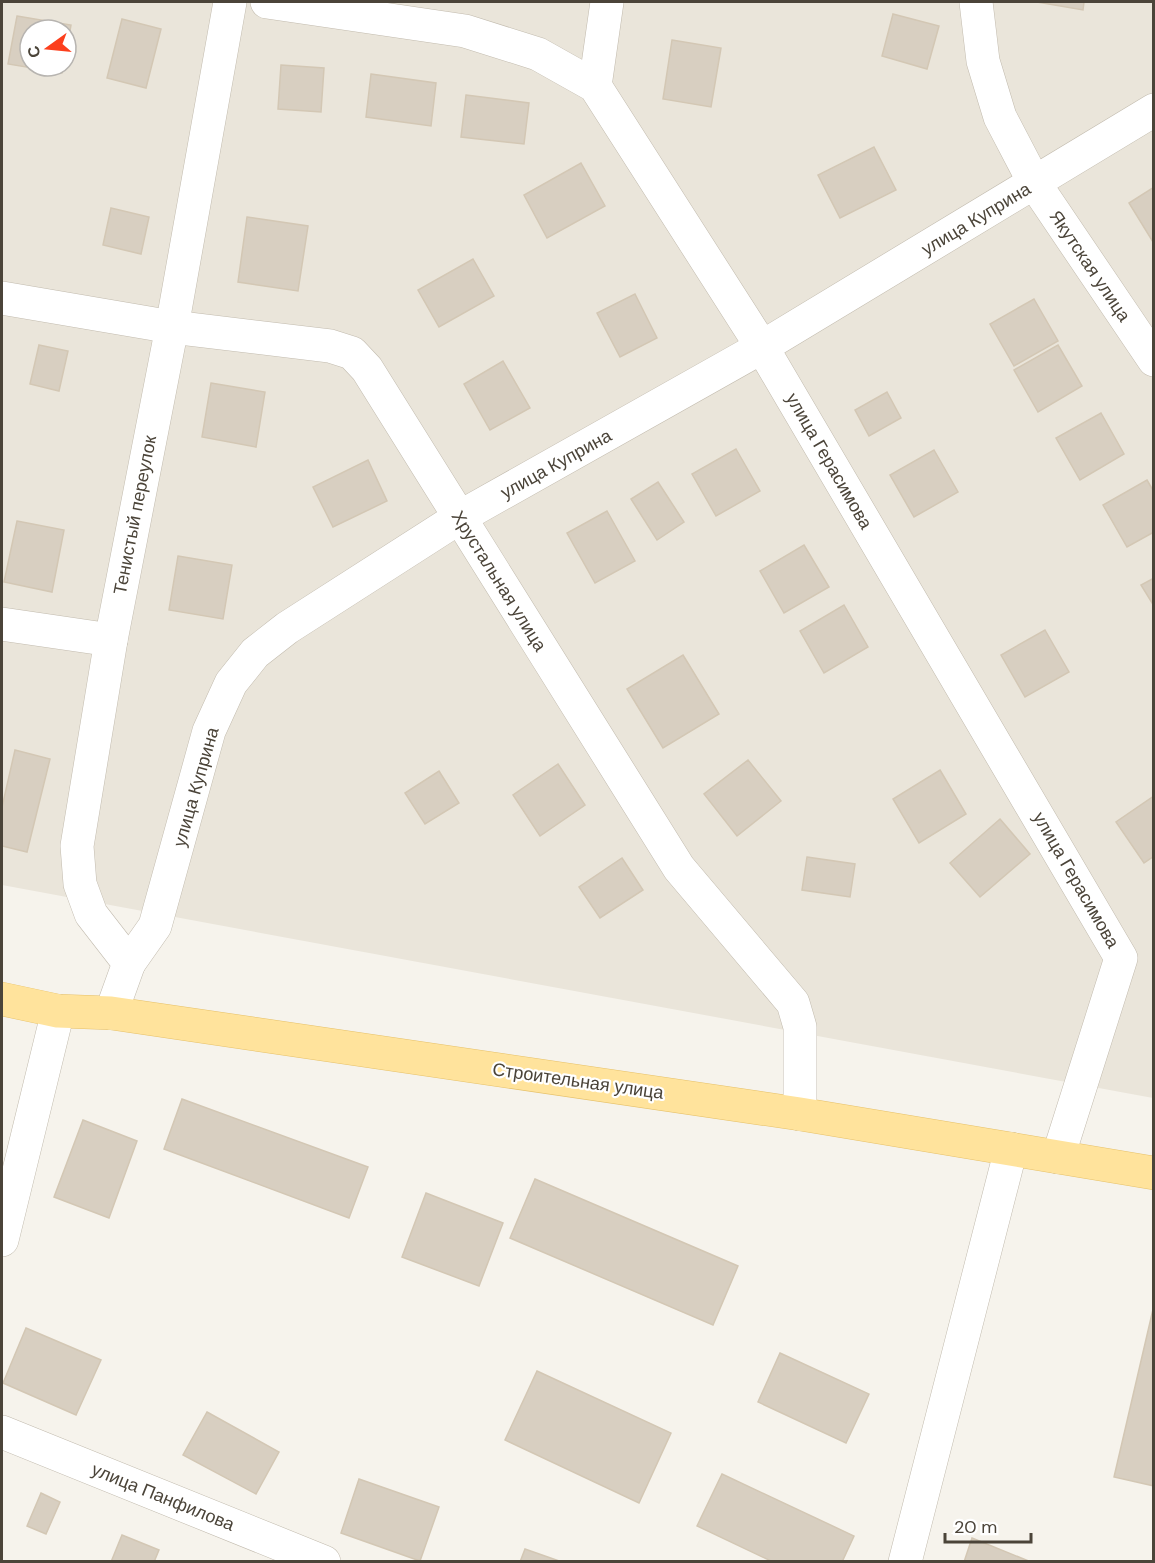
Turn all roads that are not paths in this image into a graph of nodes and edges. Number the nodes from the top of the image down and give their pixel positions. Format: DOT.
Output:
graph roads {
  1 [pos="230,2"];
  2 [pos="267,2"];
  3 [pos="607,2"];
  4 [pos="976,2"];
  5 [pos="595,86"];
  6 [pos="1154,110"];
  7 [pos="1035,184"];
  8 [pos="2,298"];
  9 [pos="172,327"];
  10 [pos="762,347"];
  11 [pos="1154,360"];
  12 [pos="460,517"];
  13 [pos="2,624"];
  14 [pos="111,640"];
  15 [pos="129,963"];
  16 [pos="2,999"];
  17 [pos="58,1011"];
  18 [pos="111,1013"];
  19 [pos="800,1114"];
  20 [pos="1011,1149"];
  21 [pos="1058,1157"];
  22 [pos="1154,1173"];
  23 [pos="2,1240"];
  24 [pos="2,1432"];
  25 [pos="324,1562"];
  26 [pos="905,1562"];
  1 -- 9 [label="street, Тенистый переулок"];
  2 -- 5 [label="street, улица Герасимова"];
  3 -- 5 [label="street"];
  4 -- 7 [label="street, Якутская улица"];
  5 -- 10 [label="street, улица Герасимова"];
  6 -- 7 [label="street, улица Куприна"];
  7 -- 10 [label="street, улица Куприна"];
  7 -- 11 [label="street, Якутская улица"];
  8 -- 9 [label="street, Хрустальная улица"];
  9 -- 12 [label="street, Хрустальная улица"];
  9 -- 14 [label="street, Тенистый переулок"];
  10 -- 12 [label="street, улица Куприна"];
  10 -- 21 [label="street, улица Герасимова"];
  12 -- 15 [label="street, улица Куприна"];
  12 -- 19 [label="street, Хрустальная улица"];
  13 -- 14 [label="street"];
  14 -- 15 [label="street, Тенистый переулок"];
  15 -- 18 [label="street"];
  16 -- 17 [label="main road, Строительная улица"];
  17 -- 18 [label="main road, Строительная улица"];
  17 -- 23 [label="street"];
  18 -- 19 [label="main road, Строительная улица"];
  19 -- 20 [label="main road, Строительная улица"];
  20 -- 21 [label="main road, Строительная улица"];
  20 -- 26 [label="street"];
  21 -- 22 [label="main road, Строительная улица"];
  24 -- 25 [label="street, улица Панфилова"];
}
